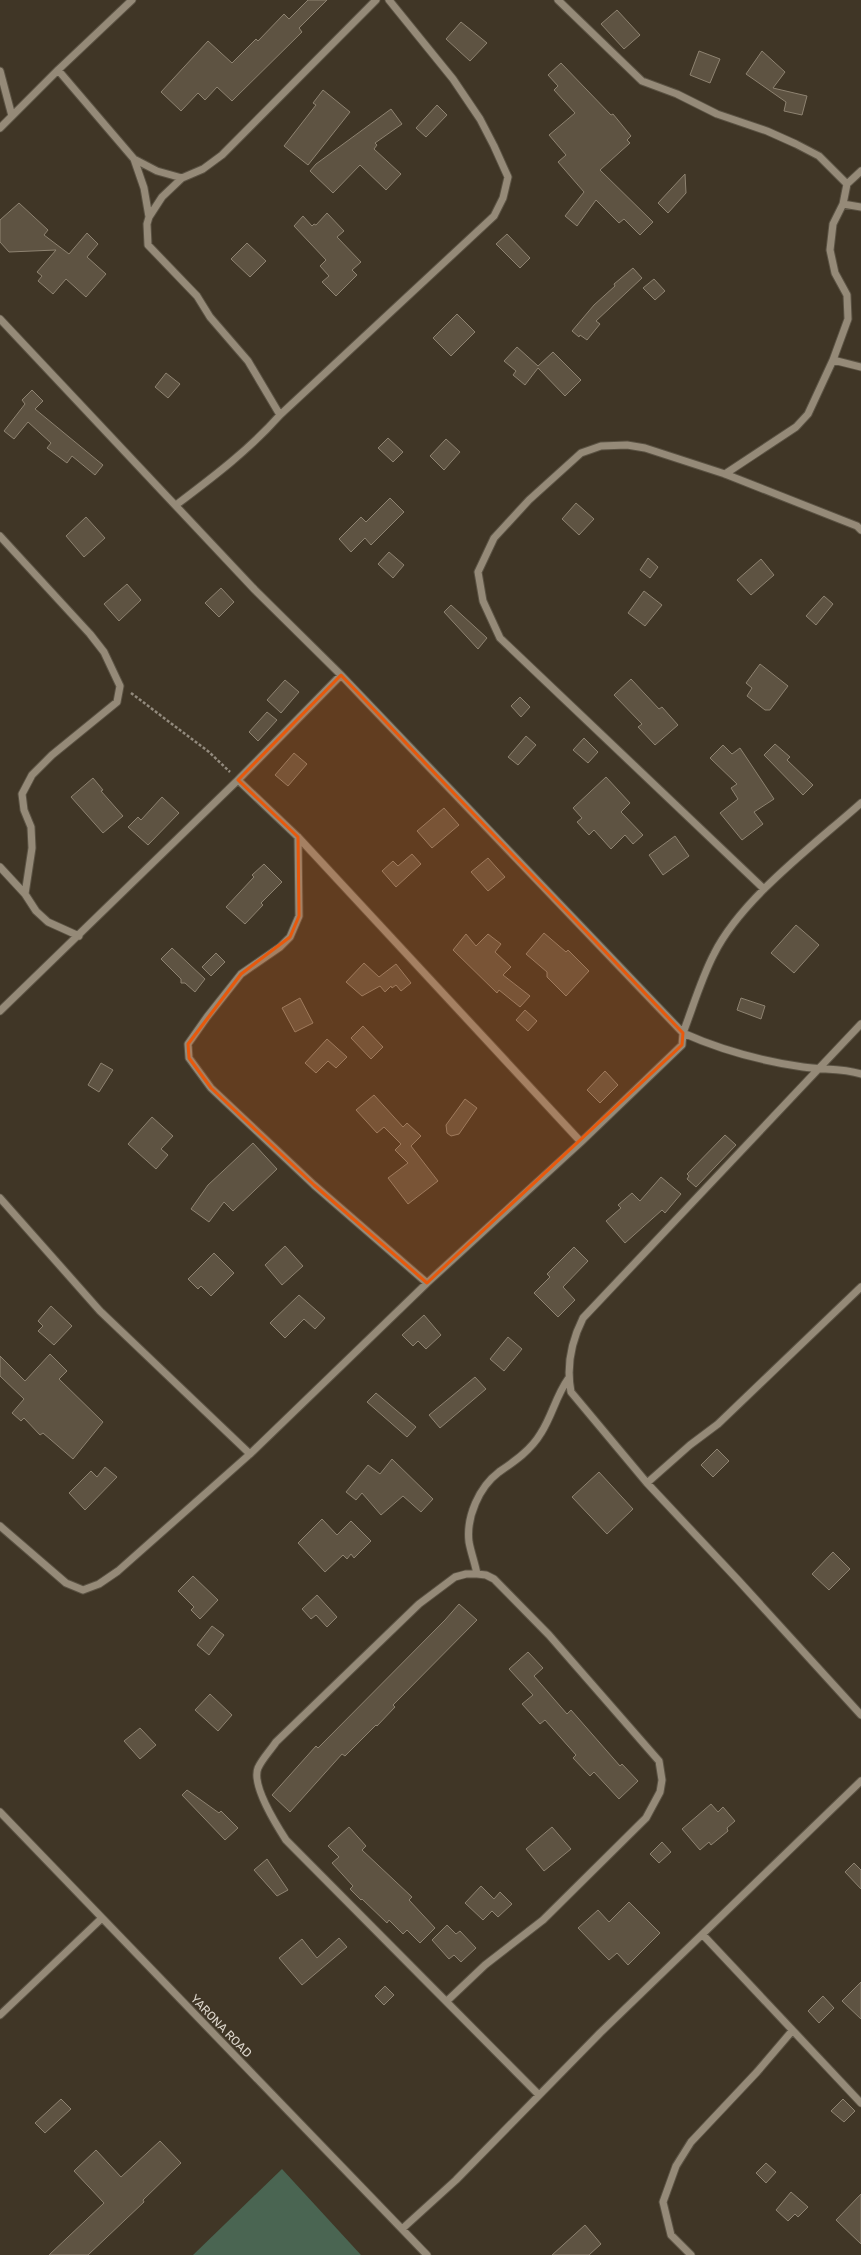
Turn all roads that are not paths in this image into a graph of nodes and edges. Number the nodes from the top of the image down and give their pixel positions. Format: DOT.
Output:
graph roads {
  1 [pos="132,0"];
  2 [pos="376,0"];
  3 [pos="389,0"];
  4 [pos="558,0"];
  5 [pos="58,70"];
  6 [pos="0,71"];
  7 [pos="12,116"];
  8 [pos="0,128"];
  9 [pos="134,159"];
  10 [pos="861,171"];
  11 [pos="182,178"];
  12 [pos="847,184"];
  13 [pos="843,204"];
  14 [pos="861,207"];
  15 [pos="148,217"];
  16 [pos="0,318"];
  17 [pos="833,360"];
  18 [pos="861,367"];
  19 [pos="280,415"];
  20 [pos="725,474"];
  21 [pos="176,505"];
  22 [pos="861,530"];
  23 [pos="0,536"];
  24 [pos="341,675"];
  25 [pos="238,780"];
  26 [pos="861,803"];
  27 [pos="298,837"];
  28 [pos="0,867"];
  29 [pos="764,889"];
  30 [pos="25,894"];
  31 [pos="79,936"];
  32 [pos="0,1011"];
  33 [pos="861,1024"];
  34 [pos="683,1033"];
  35 [pos="817,1069"];
  36 [pos="861,1074"];
  37 [pos="581,1142"];
  38 [pos="0,1198"];
  39 [pos="427,1283"];
  40 [pos="861,1287"];
  41 [pos="568,1379"];
  42 [pos="250,1454"];
  43 [pos="646,1483"];
  44 [pos="0,1526"];
  45 [pos="477,1574"];
  46 [pos="861,1715"];
  47 [pos="861,1781"];
  48 [pos="0,1812"];
  49 [pos="102,1918"];
  50 [pos="703,1935"];
  51 [pos="447,2001"];
  52 [pos="0,2014"];
  53 [pos="792,2031"];
  54 [pos="539,2095"];
  55 [pos="861,2103"];
  56 [pos="402,2229"];
  57 [pos="427,2255"];
  58 [pos="691,2255"];
  1 -- 5 [label="street"];
  2 -- 11 [label="street"];
  3 -- 19 [label="street"];
  4 -- 12 [label="street"];
  5 -- 7 [label="street"];
  5 -- 9 [label="street"];
  6 -- 7 [label="street"];
  7 -- 8 [label="street"];
  9 -- 11 [label="street"];
  9 -- 15 [label="street"];
  10 -- 12 [label="street"];
  11 -- 15 [label="street"];
  12 -- 13 [label="street"];
  13 -- 14 [label="street"];
  13 -- 17 [label="street"];
  15 -- 19 [label="street"];
  16 -- 21 [label="street"];
  17 -- 18 [label="street"];
  17 -- 20 [label="street"];
  19 -- 21 [label="street"];
  20 -- 22 [label="street"];
  20 -- 29 [label="street"];
  21 -- 24 [label="street"];
  23 -- 30 [label="street"];
  24 -- 25 [label="street"];
  24 -- 34 [label="street"];
  25 -- 27 [label="street"];
  25 -- 31 [label="street"];
  26 -- 29 [label="street"];
  27 -- 37 [label="street"];
  27 -- 39 [label="street"];
  28 -- 30 [label="street"];
  29 -- 34 [label="street"];
  30 -- 31 [label="street"];
  31 -- 32 [label="street"];
  33 -- 35 [label="street"];
  34 -- 35 [label="street"];
  34 -- 37 [label="street"];
  35 -- 36 [label="street"];
  35 -- 41 [label="street"];
  37 -- 39 [label="street"];
  38 -- 42 [label="street"];
  39 -- 42 [label="street"];
  40 -- 43 [label="street"];
  41 -- 43 [label="street"];
  41 -- 45 [label="street"];
  42 -- 44 [label="street"];
  43 -- 46 [label="street"];
  45 -- 51 [label="street"];
  45 -- 51 [label="street"];
  47 -- 50 [label="street"];
  48 -- 49 [label="street, YARONA ROAD"];
  49 -- 52 [label="street"];
  49 -- 56 [label="street, YARONA ROAD"];
  50 -- 53 [label="street"];
  50 -- 54 [label="street"];
  51 -- 54 [label="street"];
  53 -- 55 [label="street"];
  53 -- 58 [label="street"];
  54 -- 56 [label="street"];
  56 -- 57 [label="street, YARONA ROAD"];
}
